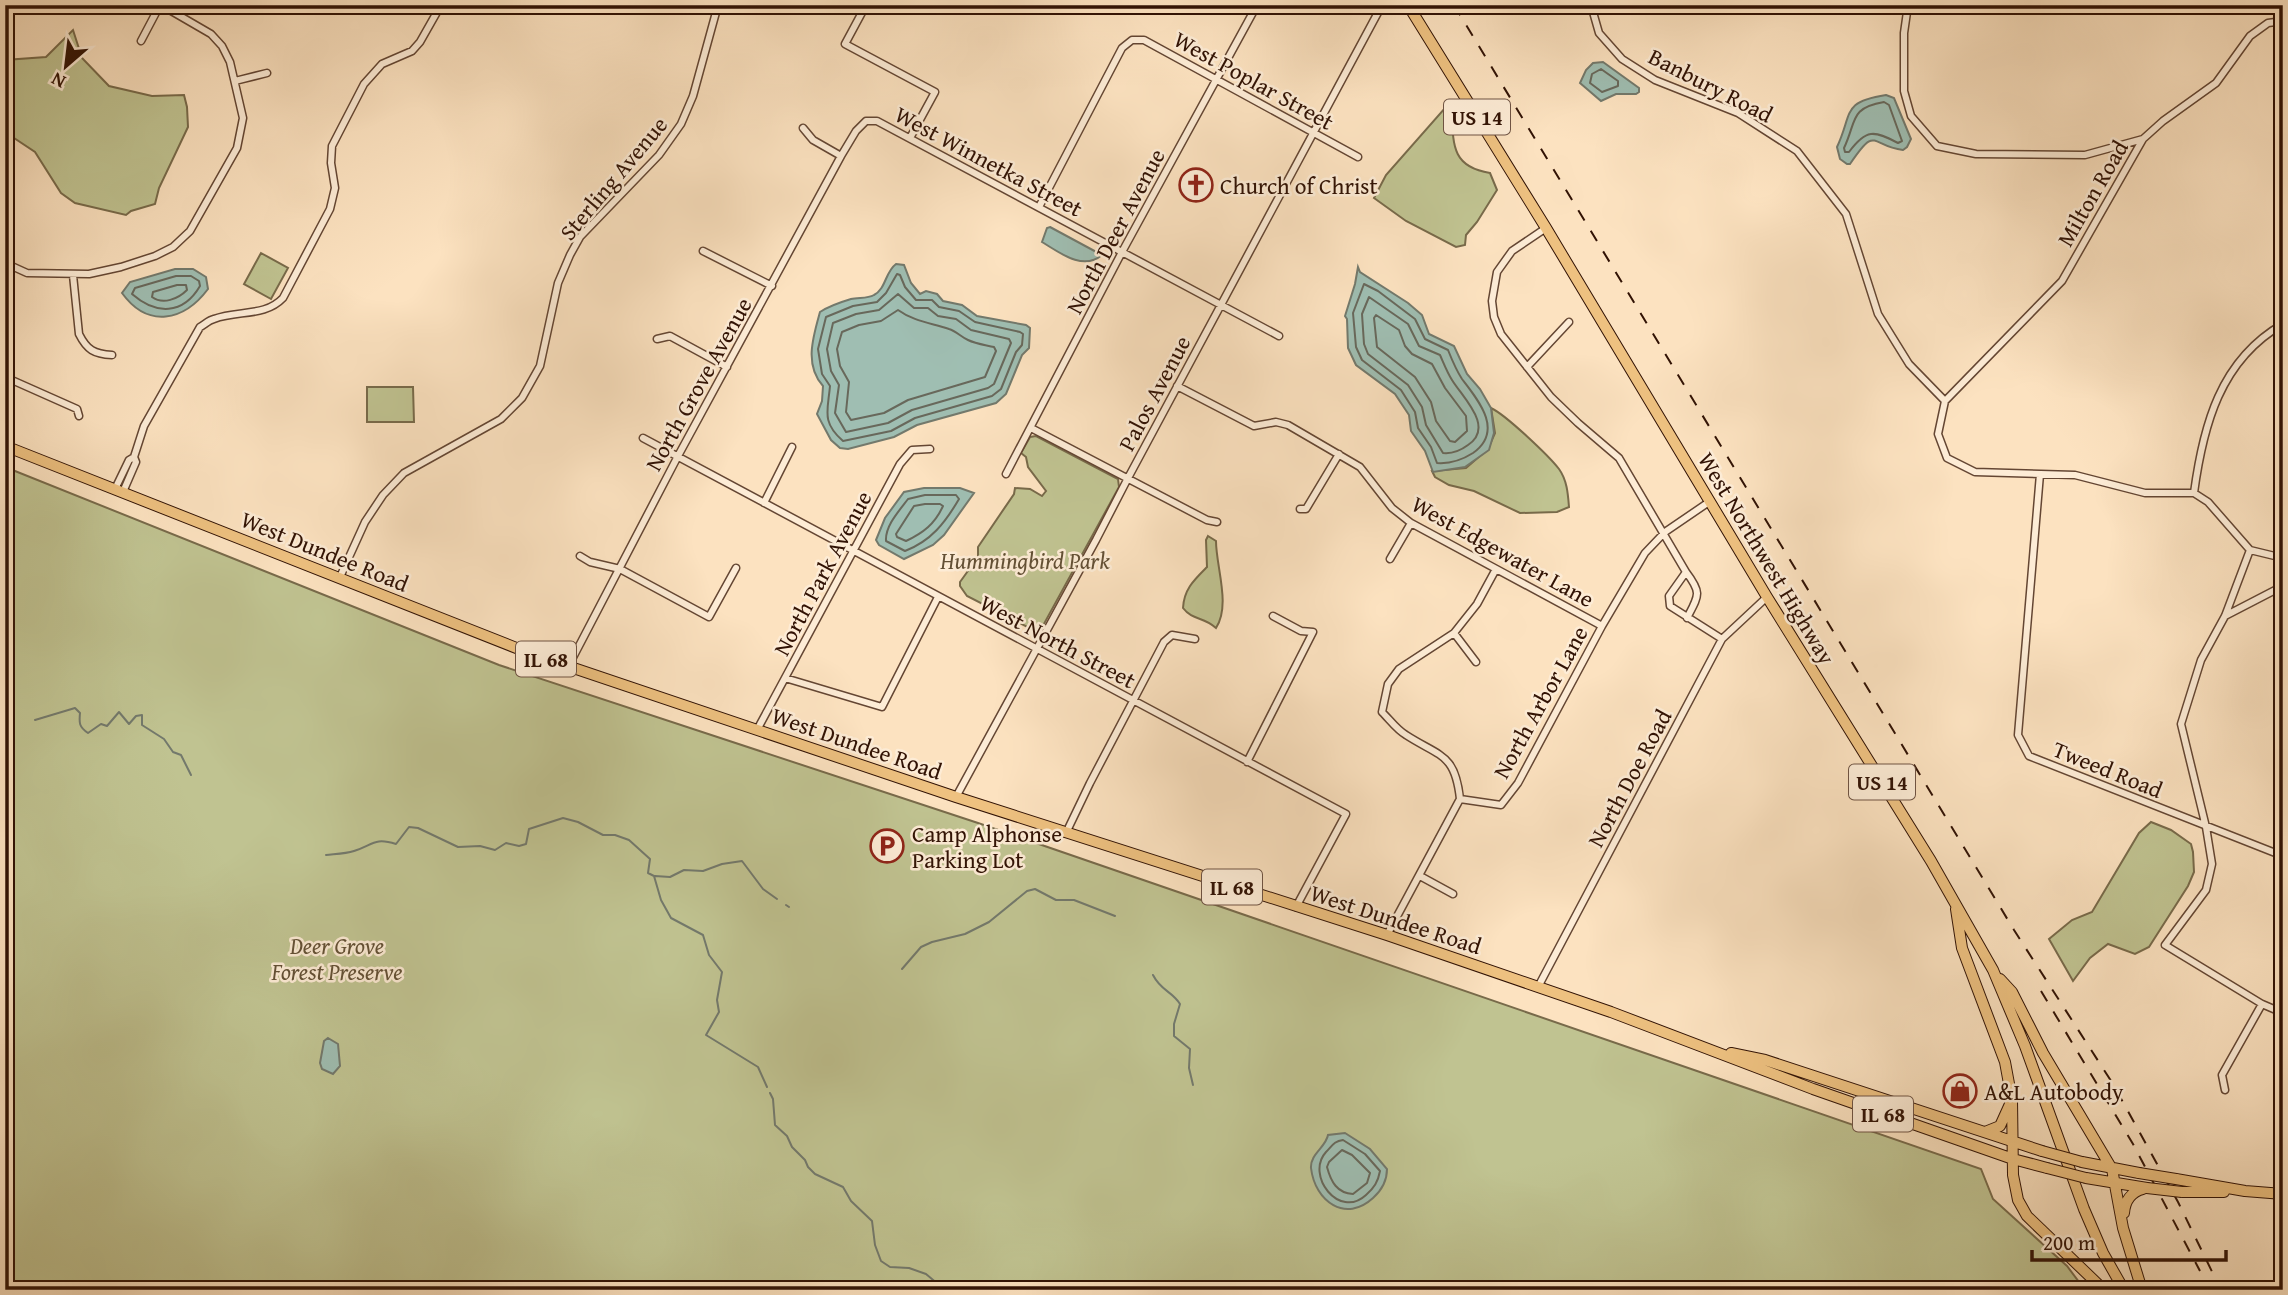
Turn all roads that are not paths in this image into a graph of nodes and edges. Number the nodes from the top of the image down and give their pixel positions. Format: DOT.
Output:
graph roads {
  1 [pos="23,5"];
  2 [pos="160,5"];
  3 [pos="441,5"];
  4 [pos="718,5"];
  5 [pos="866,5"];
  6 [pos="1257,5"];
  7 [pos="1382,5"];
  8 [pos="1408,5"];
  9 [pos="1591,5"];
  10 [pos="1908,5"];
  11 [pos="5,15"];
  12 [pos="2283,21"];
  13 [pos="141,41"];
  14 [pos="267,73"];
  15 [pos="235,81"];
  16 [pos="1217,81"];
  17 [pos="866,121"];
  18 [pos="803,128"];
  19 [pos="1314,133"];
  20 [pos="910,138"];
  21 [pos="2143,139"];
  22 [pos="841,156"];
  23 [pos="1358,157"];
  24 [pos="1039,206"];
  25 [pos="1546,228"];
  26 [pos="703,251"];
  27 [pos="1122,252"];
  28 [pos="5,263"];
  29 [pos="73,275"];
  30 [pos="772,286"];
  31 [pos="1221,304"];
  32 [pos="1569,322"];
  33 [pos="2283,324"];
  34 [pos="1279,336"];
  35 [pos="657,339"];
  36 [pos="113,355"];
  37 [pos="727,367"];
  38 [pos="1527,367"];
  39 [pos="5,377"];
  40 [pos="1177,386"];
  41 [pos="1945,401"];
  42 [pos="79,416"];
  43 [pos="1031,428"];
  44 [pos="643,438"];
  45 [pos="5,446"];
  46 [pos="792,447"];
  47 [pos="930,449"];
  48 [pos="1339,454"];
  49 [pos="678,456"];
  50 [pos="1006,474"];
  51 [pos="2040,474"];
  52 [pos="1128,478"];
  53 [pos="119,490"];
  54 [pos="2194,493"];
  55 [pos="1709,502"];
  56 [pos="764,503"];
  57 [pos="1300,509"];
  58 [pos="1217,522"];
  59 [pos="1410,523"];
  60 [pos="1665,532"];
  61 [pos="2250,550"];
  62 [pos="853,551"];
  63 [pos="580,556"];
  64 [pos="2283,558"];
  65 [pos="1390,559"];
  66 [pos="736,568"];
  67 [pos="620,569"];
  68 [pos="1496,569"];
  69 [pos="1686,572"];
  70 [pos="340,577"];
  71 [pos="2283,586"];
  72 [pos="939,597"];
  73 [pos="1767,597"];
  74 [pos="1273,616"];
  75 [pos="2225,616"];
  76 [pos="1687,618"];
  77 [pos="1602,626"];
  78 [pos="1454,633"];
  79 [pos="1195,639"];
  80 [pos="1722,639"];
  81 [pos="1036,648"];
  82 [pos="1476,662"];
  83 [pos="568,667"];
  84 [pos="785,678"];
  85 [pos="1133,701"];
  86 [pos="757,730"];
  87 [pos="1247,762"];
  88 [pos="956,797"];
  89 [pos="1460,799"];
  90 [pos="2206,827"];
  91 [pos="1066,834"];
  92 [pos="2283,856"];
  93 [pos="1420,876"];
  94 [pos="1453,894"];
  95 [pos="1954,902"];
  96 [pos="1296,907"];
  97 [pos="1387,935"];
  98 [pos="1993,970"];
  99 [pos="1538,986"];
  100 [pos="2262,1004"];
  101 [pos="2283,1013"];
  102 [pos="1707,1047"];
  103 [pos="2225,1090"];
  104 [pos="2012,1100"];
  105 [pos="1984,1133"];
  106 [pos="2012,1142"];
  107 [pos="2012,1159"];
  108 [pos="2112,1169"];
  109 [pos="2115,1184"];
  110 [pos="2147,1188"];
  111 [pos="2245,1191"];
  112 [pos="2283,1194"];
  113 [pos="2123,1228"];
  114 [pos="2104,1290"];
  115 [pos="2124,1290"];
  116 [pos="2142,1290"];
  1 -- 11 [label="street"];
  2 -- 13 [label="street"];
  2 -- 15 [label="street"];
  3 -- 53 [label="street"];
  4 -- 70 [label="street, Sterling Avenue"];
  5 -- 20 [label="street"];
  6 -- 16 [label="street, North Deer Avenue"];
  7 -- 19 [label="street, Palos Avenue"];
  8 -- 25 [label="main road, West Northwest Highway / US 14"];
  9 -- 41 [label="street, Banbury Road"];
  10 -- 21 [label="street"];
  12 -- 21 [label="street, Milton Road"];
  14 -- 15 [label="street"];
  15 -- 29 [label="street"];
  16 -- 19 [label="street, West Poplar Street"];
  16 -- 24 [label="street, West Poplar Street"];
  16 -- 27 [label="street, North Deer Avenue"];
  17 -- 20 [label="street, West Winnetka Street"];
  17 -- 22 [label="street, North Grove Avenue"];
  18 -- 22 [label="street"];
  19 -- 23 [label="street, West Poplar Street"];
  19 -- 31 [label="street, Palos Avenue"];
  20 -- 24 [label="street, West Winnetka Street"];
  21 -- 41 [label="street, Milton Road"];
  22 -- 30 [label="street, North Grove Avenue"];
  24 -- 27 [label="street, West Winnetka Street"];
  25 -- 38 [label="street"];
  25 -- 55 [label="main road, West Northwest Highway / US 14"];
  26 -- 30 [label="street"];
  27 -- 31 [label="street, West Winnetka Street"];
  27 -- 43 [label="street, North Deer Avenue"];
  28 -- 29 [label="street"];
  29 -- 36 [label="street"];
  30 -- 37 [label="street, North Grove Avenue"];
  31 -- 34 [label="street, West Winnetka Street"];
  31 -- 40 [label="street, Palos Avenue"];
  32 -- 38 [label="street"];
  33 -- 54 [label="street"];
  35 -- 37 [label="street"];
  37 -- 49 [label="street, North Grove Avenue"];
  38 -- 60 [label="street"];
  39 -- 42 [label="street"];
  40 -- 48 [label="street, West Edgewater Lane"];
  40 -- 52 [label="street, Palos Avenue"];
  41 -- 51 [label="street"];
  43 -- 50 [label="street, North Deer Avenue"];
  43 -- 52 [label="street"];
  44 -- 49 [label="street, West North Street"];
  45 -- 53 [label="main road, West Dundee Road / IL 68"];
  46 -- 56 [label="street"];
  47 -- 62 [label="street, North Park Avenue"];
  48 -- 57 [label="street"];
  48 -- 59 [label="street, West Edgewater Lane"];
  49 -- 56 [label="street, West North Street"];
  49 -- 67 [label="street, North Grove Avenue"];
  51 -- 54 [label="street"];
  51 -- 90 [label="street, Tweed Road"];
  52 -- 58 [label="street"];
  52 -- 81 [label="street, Palos Avenue"];
  53 -- 70 [label="main road, West Dundee Road / IL 68"];
  54 -- 61 [label="street"];
  55 -- 60 [label="street, North Arbor Lane"];
  55 -- 73 [label="main road, West Northwest Highway / US 14"];
  56 -- 62 [label="street, West North Street"];
  59 -- 65 [label="street"];
  59 -- 68 [label="street, West Edgewater Lane"];
  60 -- 69 [label="street"];
  60 -- 77 [label="street, North Arbor Lane"];
  61 -- 64 [label="street"];
  61 -- 75 [label="street"];
  62 -- 72 [label="street, West North Street"];
  62 -- 84 [label="street, North Park Avenue"];
  63 -- 67 [label="street"];
  66 -- 67 [label="street"];
  67 -- 83 [label="street, North Grove Avenue"];
  68 -- 77 [label="street, West Edgewater Lane"];
  68 -- 78 [label="street"];
  69 -- 76 [label="street"];
  69 -- 76 [label="street"];
  70 -- 83 [label="main road, West Dundee Road / IL 68"];
  71 -- 75 [label="street"];
  72 -- 81 [label="street, West North Street"];
  72 -- 84 [label="street"];
  73 -- 80 [label="street, North Doe Road"];
  73 -- 95 [label="main road, West Northwest Highway / US 14"];
  74 -- 87 [label="street"];
  75 -- 90 [label="street"];
  76 -- 80 [label="street"];
  77 -- 89 [label="street, North Arbor Lane"];
  78 -- 82 [label="street"];
  78 -- 89 [label="street"];
  79 -- 85 [label="street"];
  80 -- 99 [label="street, North Doe Road"];
  81 -- 85 [label="street, West North Street"];
  81 -- 88 [label="street, Palos Avenue"];
  83 -- 86 [label="main road, West Dundee Road / IL 68"];
  84 -- 86 [label="street, North Park Avenue"];
  85 -- 87 [label="street, West North Street"];
  85 -- 91 [label="street"];
  86 -- 88 [label="main road, West Dundee Road / IL 68"];
  87 -- 96 [label="street, West North Street"];
  88 -- 91 [label="main road, West Dundee Road / IL 68"];
  89 -- 93 [label="street"];
  90 -- 92 [label="street, Tweed Road"];
  90 -- 100 [label="street"];
  91 -- 96 [label="main road, West Dundee Road / IL 68"];
  93 -- 94 [label="street"];
  93 -- 97 [label="street"];
  95 -- 98 [label="main road, West Northwest Highway / US 14"];
  95 -- 104 [label="main road"];
  96 -- 97 [label="main road, West Dundee Road / IL 68"];
  97 -- 99 [label="main road, West Dundee Road / IL 68"];
  98 -- 108 [label="main road"];
  98 -- 115 [label="main road, West Northwest Highway / US 14"];
  99 -- 102 [label="main road, West Dundee Road / IL 68"];
  100 -- 101 [label="street"];
  100 -- 103 [label="street"];
  102 -- 105 [label="main road, West Dundee Road / IL 68"];
  102 -- 107 [label="main road, West Dundee Road / IL 68"];
  104 -- 105 [label="main road"];
  104 -- 106 [label="main road"];
  105 -- 106 [label="main road, West Dundee Road / IL 68"];
  106 -- 107 [label="main road"];
  106 -- 108 [label="main road, West Dundee Road / IL 68, bridge"];
  107 -- 109 [label="main road, West Dundee Road / IL 68, bridge"];
  107 -- 114 [label="main road"];
  108 -- 109 [label="main road"];
  108 -- 111 [label="main road, IL 68, bridge"];
  109 -- 110 [label="main road, IL 68"];
  109 -- 113 [label="main road"];
  110 -- 111 [label="main road, IL 68, bridge"];
  110 -- 113 [label="main road"];
  111 -- 112 [label="main road, IL 68"];
  113 -- 116 [label="main road"];
}
